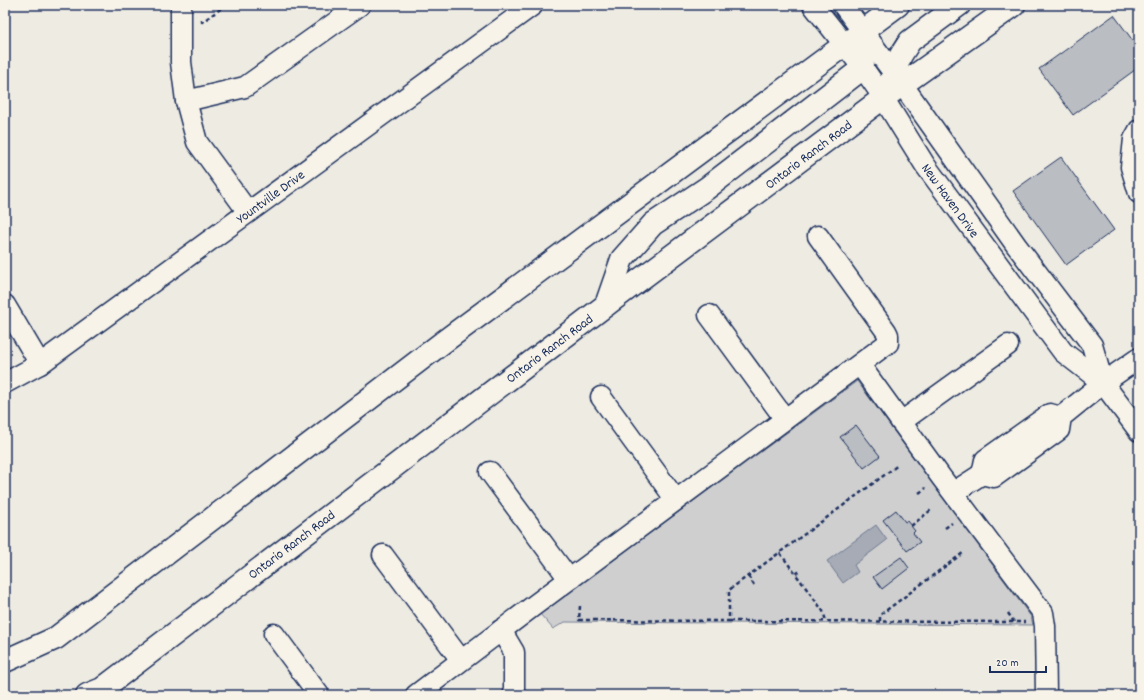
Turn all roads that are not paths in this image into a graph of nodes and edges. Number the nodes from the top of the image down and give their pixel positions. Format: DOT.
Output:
graph roads {
  1 [pos="181,5"];
  2 [pos="360,5"];
  3 [pos="533,5"];
  4 [pos="813,5"];
  5 [pos="843,5"];
  6 [pos="898,5"];
  7 [pos="959,5"];
  8 [pos="1014,5"];
  9 [pos="862,31"];
  10 [pos="844,44"];
  11 [pos="863,68"];
  12 [pos="898,78"];
  13 [pos="884,98"];
  14 [pos="186,101"];
  15 [pos="1139,130"];
  16 [pos="1139,194"];
  17 [pos="248,212"];
  18 [pos="818,236"];
  19 [pos="5,305"];
  20 [pos="606,305"];
  21 [pos="709,315"];
  22 [pos="1008,345"];
  23 [pos="1139,358"];
  24 [pos="40,364"];
  25 [pos="860,364"];
  26 [pos="5,383"];
  27 [pos="1103,383"];
  28 [pos="600,397"];
  29 [pos="785,419"];
  30 [pos="901,422"];
  31 [pos="1139,431"];
  32 [pos="490,472"];
  33 [pos="954,492"];
  34 [pos="676,500"];
  35 [pos="383,555"];
  36 [pos="569,579"];
  37 [pos="501,630"];
  38 [pos="274,634"];
  39 [pos="461,660"];
  40 [pos="5,661"];
  41 [pos="87,695"];
  42 [pos="319,695"];
  43 [pos="416,695"];
  44 [pos="514,695"];
  45 [pos="1046,695"];
  1 -- 14 [label="street"];
  2 -- 14 [label="street"];
  3 -- 17 [label="street, Yountville Drive"];
  4 -- 10 [label="street, New Haven Drive"];
  5 -- 9 [label="street, New Haven Drive"];
  6 -- 9 [label="main road"];
  7 -- 12 [label="main road"];
  8 -- 12 [label="main road"];
  9 -- 10 [label="main road"];
  9 -- 11 [label="main road"];
  9 -- 12 [label="street, New Haven Drive"];
  10 -- 11 [label="street, New Haven Drive"];
  10 -- 40 [label="main road"];
  11 -- 13 [label="street, New Haven Drive"];
  11 -- 20 [label="main road"];
  12 -- 13 [label="main road"];
  12 -- 27 [label="street, New Haven Drive"];
  13 -- 20 [label="main road, Ontario Ranch Road"];
  13 -- 27 [label="street, New Haven Drive"];
  14 -- 17 [label="street"];
  15 -- 16 [label="street"];
  17 -- 24 [label="street, Yountville Drive"];
  18 -- 25 [label="street"];
  19 -- 24 [label="street"];
  20 -- 41 [label="main road, Ontario Ranch Road"];
  21 -- 29 [label="street"];
  22 -- 30 [label="street"];
  23 -- 27 [label="street"];
  24 -- 26 [label="street, Yountville Drive"];
  25 -- 29 [label="street"];
  25 -- 30 [label="street"];
  27 -- 31 [label="street, New Haven Drive"];
  27 -- 33 [label="street"];
  28 -- 34 [label="street"];
  29 -- 34 [label="street"];
  30 -- 33 [label="street"];
  32 -- 36 [label="street"];
  33 -- 45 [label="street"];
  34 -- 36 [label="street"];
  35 -- 39 [label="street"];
  36 -- 37 [label="street"];
  37 -- 39 [label="street"];
  37 -- 44 [label="street"];
  38 -- 42 [label="street"];
  39 -- 43 [label="street"];
}
